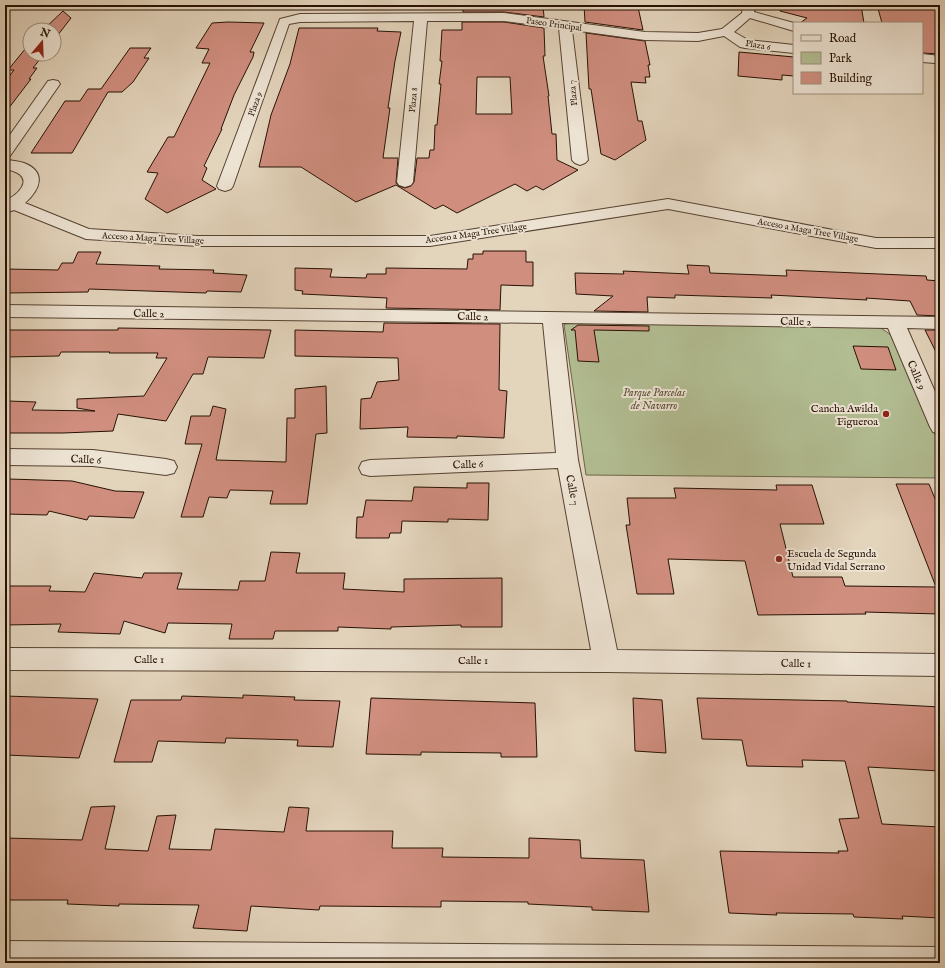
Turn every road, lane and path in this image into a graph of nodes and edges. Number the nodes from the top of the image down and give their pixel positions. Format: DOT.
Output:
graph roads {
  1 [pos="749,9"];
  2 [pos="421,16"];
  3 [pos="284,22"];
  4 [pos="566,26"];
  5 [pos="793,27"];
  6 [pos="726,32"];
  7 [pos="793,49"];
  8 [pos="923,58"];
  9 [pos="936,59"];
  10 [pos="53,84"];
  11 [pos="5,153"];
  12 [pos="580,160"];
  13 [pos="5,164"];
  14 [pos="405,182"];
  15 [pos="225,186"];
  16 [pos="9,206"];
  17 [pos="940,243"];
  18 [pos="5,311"];
  19 [pos="552,317"];
  20 [pos="895,322"];
  21 [pos="940,323"];
  22 [pos="940,427"];
  23 [pos="5,457"];
  24 [pos="567,460"];
  25 [pos="166,467"];
  26 [pos="370,468"];
  27 [pos="5,659"];
  28 [pos="606,661"];
  29 [pos="940,665"];
  30 [pos="5,957"];
  31 [pos="940,963"];
  1 -- 5 [label="street"];
  1 -- 6 [label="street"];
  2 -- 3 [label="street, Paseo Principal"];
  2 -- 4 [label="street, Paseo Principal"];
  2 -- 14 [label="street, Plaza 8"];
  3 -- 15 [label="street, Plaza 9"];
  4 -- 6 [label="street, Paseo Principal"];
  4 -- 12 [label="street, Plaza 7"];
  6 -- 7 [label="street, Plaza 6"];
  8 -- 9 [label="street"];
  10 -- 11 [label="street"];
  13 -- 16 [label="street"];
  16 -- 17 [label="street, Acceso a Maga Tree Village"];
  18 -- 19 [label="street, Calle 2"];
  19 -- 20 [label="street, Calle 2"];
  19 -- 24 [label="street, Calle 7"];
  20 -- 21 [label="street, Calle 2"];
  20 -- 22 [label="street, Calle 9"];
  23 -- 25 [label="street, Calle 6"];
  24 -- 26 [label="street, Calle 6"];
  24 -- 28 [label="street, Calle 7"];
  27 -- 28 [label="street, Calle 1"];
  28 -- 29 [label="street, Calle 1"];
  30 -- 31 [label="street"];
}
